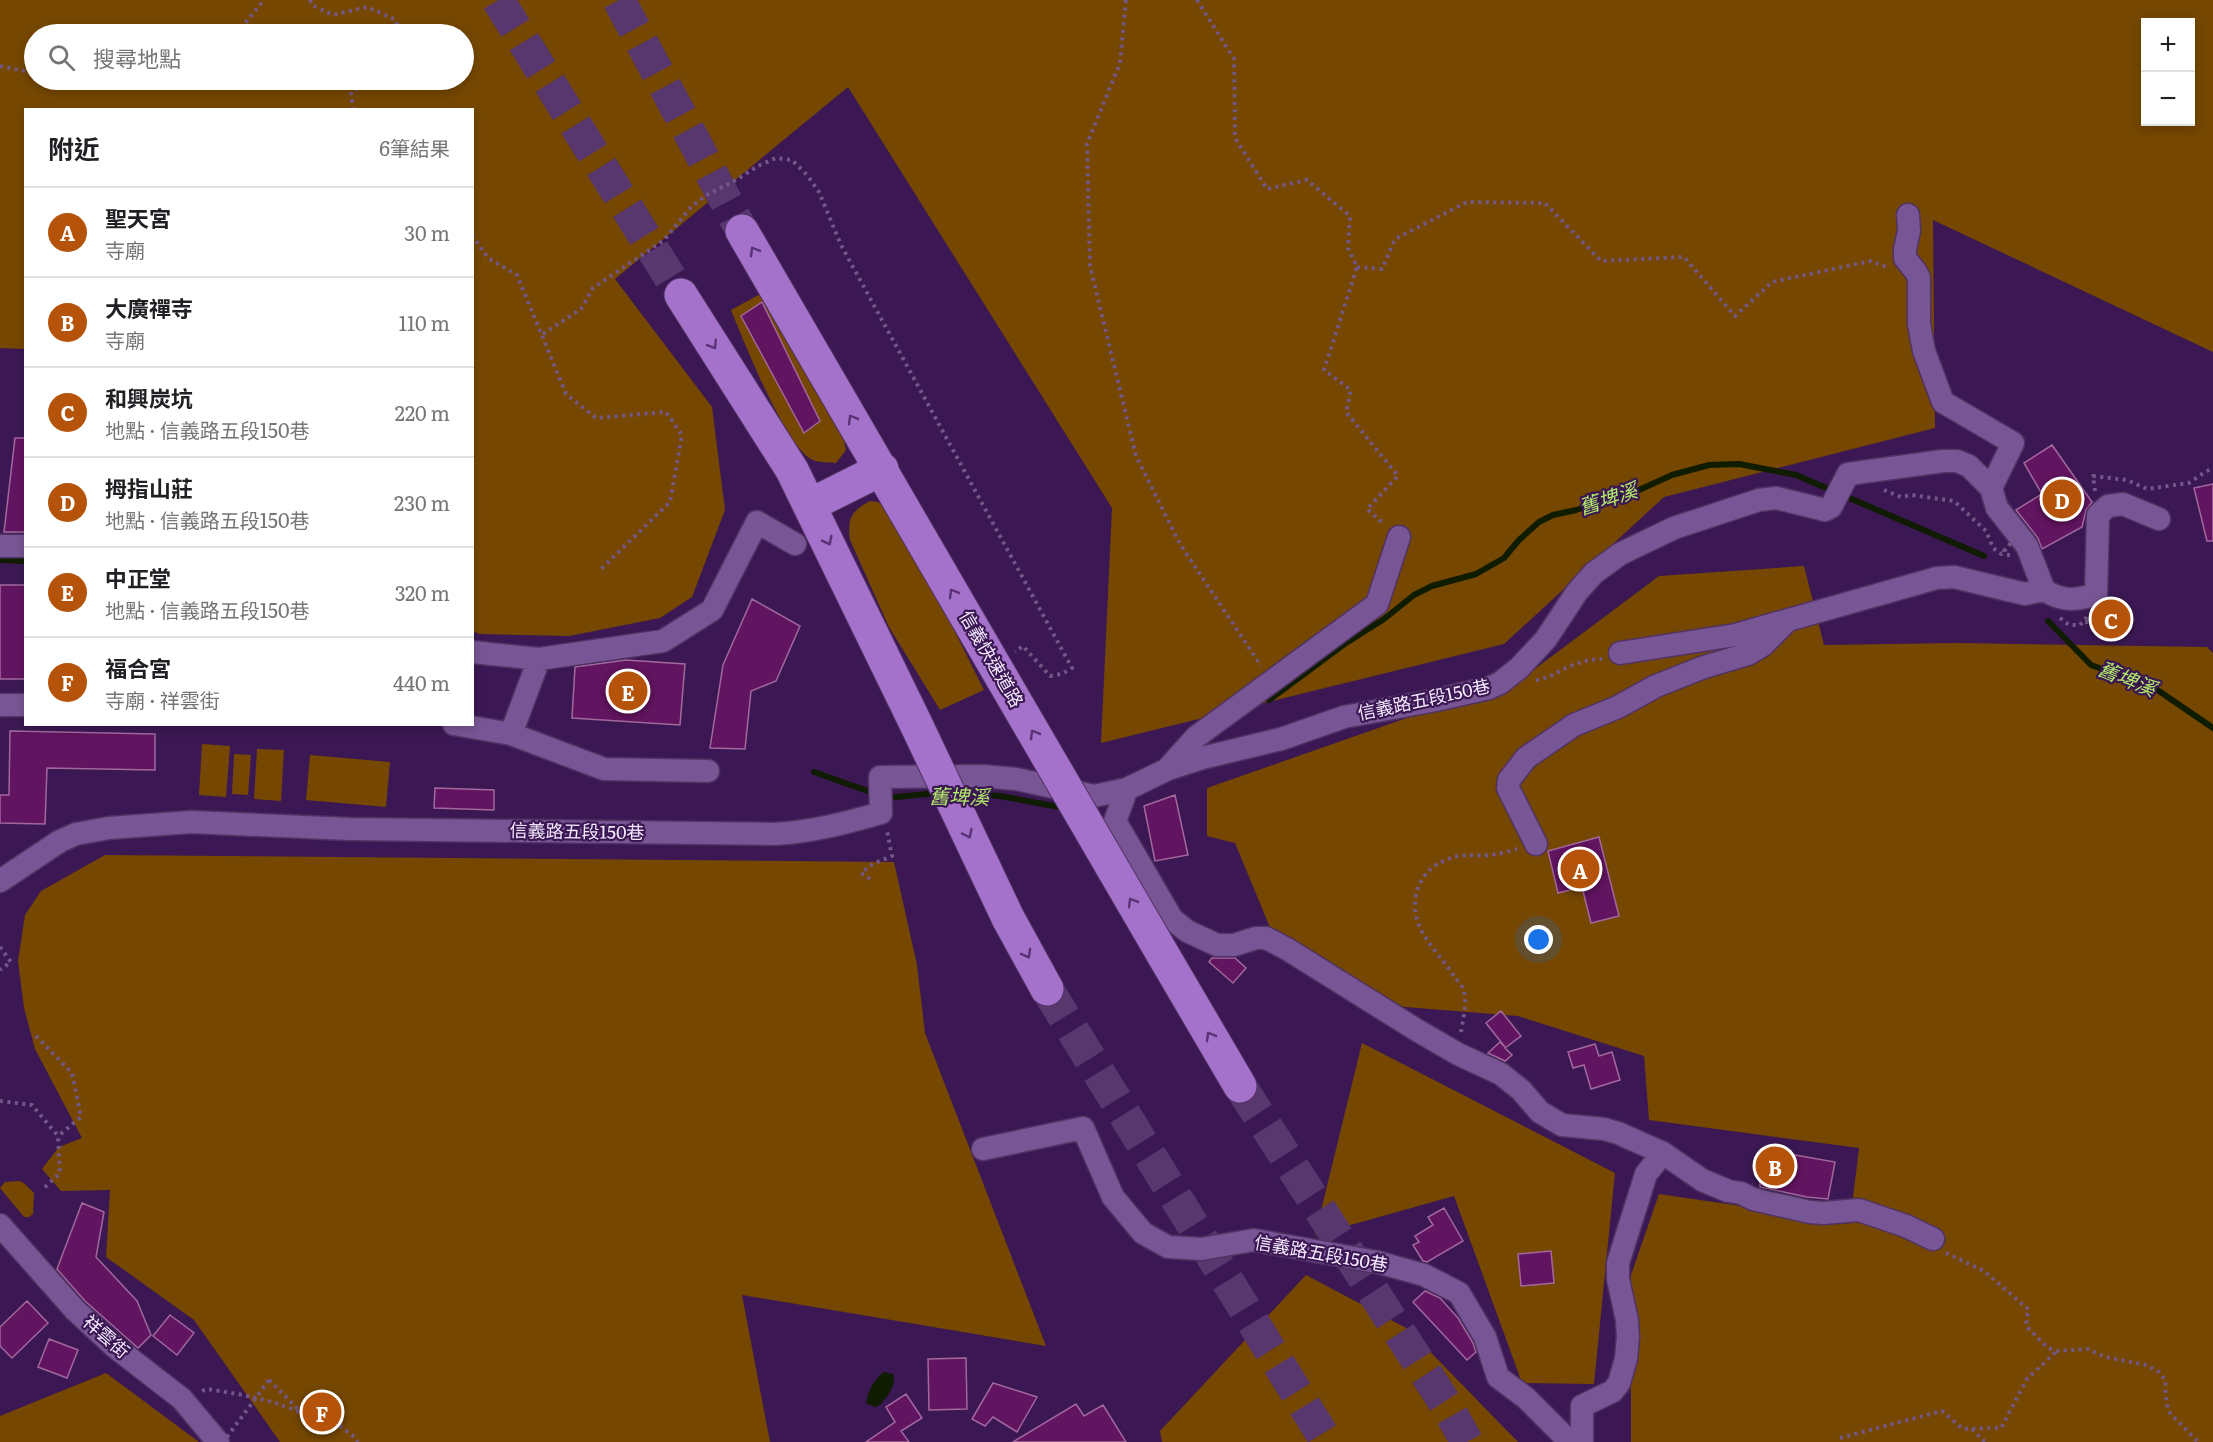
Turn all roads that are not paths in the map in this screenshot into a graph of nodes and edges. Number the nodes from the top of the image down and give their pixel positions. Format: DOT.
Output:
graph roads {
  1 [pos="1908,215"];
  2 [pos="742,231"];
  3 [pos="681,295"];
  4 [pos="882,469"];
  5 [pos="1991,488"];
  6 [pos="810,505"];
  7 [pos="2159,519"];
  8 [pos="1399,537"];
  9 [pos="795,544"];
  10 [pos="0,546"];
  11 [pos="24,546"];
  12 [pos="2044,590"];
  13 [pos="1788,621"];
  14 [pos="474,652"];
  15 [pos="1620,653"];
  16 [pos="539,659"];
  17 [pos="0,705"];
  18 [pos="24,705"];
  19 [pos="465,726"];
  20 [pos="511,734"];
  21 [pos="1168,769"];
  22 [pos="708,771"];
  23 [pos="1127,789"];
  24 [pos="1536,844"];
  25 [pos="0,881"];
  26 [pos="1047,989"];
  27 [pos="1240,1086"];
  28 [pos="983,1149"];
  29 [pos="1656,1162"];
  30 [pos="0,1225"];
  31 [pos="1933,1239"];
  32 [pos="222,1439"];
  33 [pos="1570,1442"];
  34 [pos="1582,1442"];
  1 -- 5 [label="street"];
  4 -- 2 [label="highway, 信義快速道路, one-way"];
  3 -- 6 [label="highway, one-way"];
  4 -- 6 [label="highway"];
  27 -- 4 [label="highway, 信義快速道路, one-way, bridge"];
  5 -- 12 [label="street"];
  5 -- 21 [label="street, 信義路五段150巷"];
  6 -- 26 [label="highway, one-way, bridge"];
  7 -- 12 [label="street"];
  8 -- 21 [label="street"];
  9 -- 16 [label="street"];
  10 -- 11 [label="street"];
  12 -- 13 [label="street"];
  13 -- 15 [label="street"];
  13 -- 24 [label="street"];
  14 -- 16 [label="street"];
  16 -- 20 [label="street"];
  17 -- 18 [label="street"];
  19 -- 20 [label="street"];
  20 -- 22 [label="street"];
  21 -- 23 [label="street, 信義路五段150巷"];
  23 -- 25 [label="street, 信義路五段150巷"];
  23 -- 29 [label="street"];
  28 -- 33 [label="street, 信義路五段150巷"];
  29 -- 31 [label="street"];
  29 -- 34 [label="street"];
  30 -- 32 [label="street, 祥雲街"];
}
